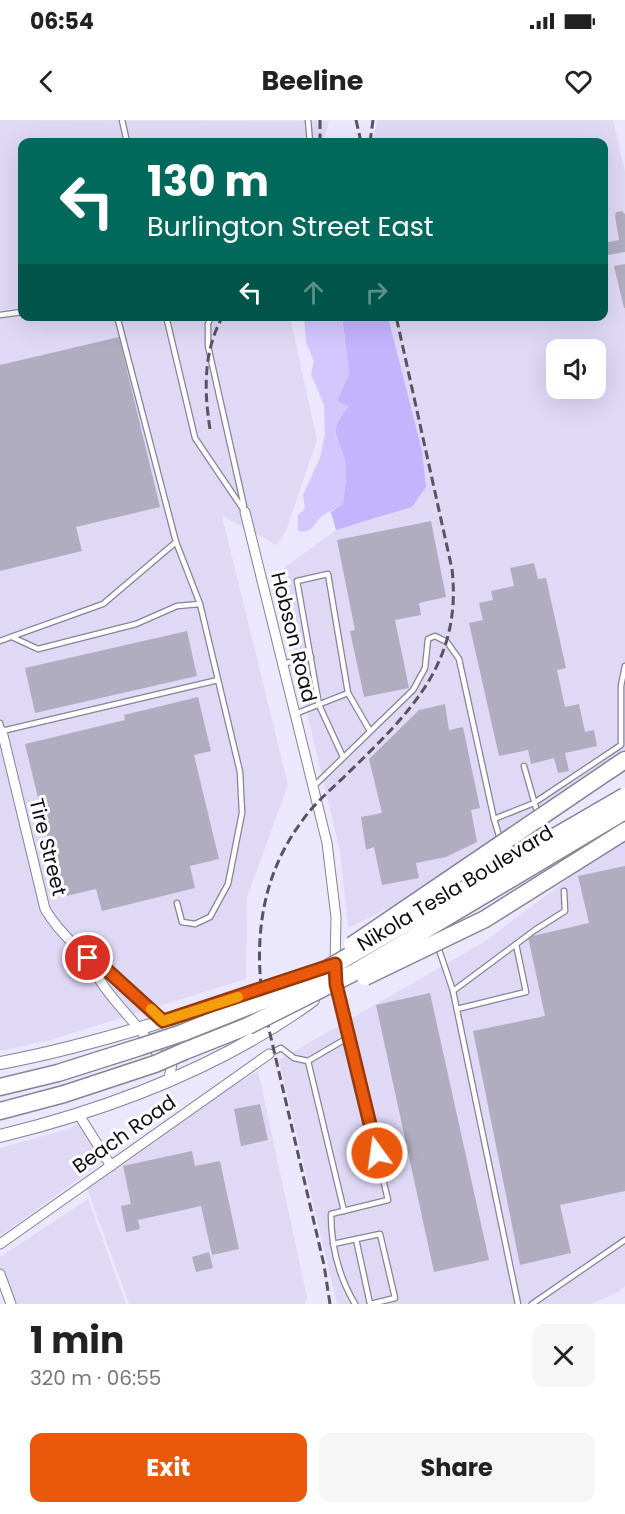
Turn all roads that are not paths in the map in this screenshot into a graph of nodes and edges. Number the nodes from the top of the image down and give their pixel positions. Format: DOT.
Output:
graph roads {
  1 [pos="122,120"];
  2 [pos="308,120"];
  3 [pos="126,138"];
  4 [pos="310,138"];
  5 [pos="18,313"];
  6 [pos="0,315"];
  7 [pos="118,321"];
  8 [pos="167,321"];
  9 [pos="210,321"];
  10 [pos="245,512"];
  11 [pos="176,542"];
  12 [pos="200,604"];
  13 [pos="12,637"];
  14 [pos="0,641"];
  15 [pos="311,657"];
  16 [pos="282,664"];
  17 [pos="625,666"];
  18 [pos="218,680"];
  19 [pos="348,693"];
  20 [pos="319,705"];
  21 [pos="295,714"];
  22 [pos="1,727"];
  23 [pos="370,731"];
  24 [pos="344,757"];
  25 [pos="625,760"];
  26 [pos="524,766"];
  27 [pos="315,785"];
  28 [pos="623,801"];
  29 [pos="534,803"];
  30 [pos="494,819"];
  31 [pos="542,826"];
  32 [pos="625,831"];
  33 [pos="504,846"];
  34 [pos="564,891"];
  35 [pos="177,903"];
  36 [pos="429,920"];
  37 [pos="390,944"];
  38 [pos="516,944"];
  39 [pos="88,958"];
  40 [pos="335,964"];
  41 [pos="336,984"];
  42 [pos="453,991"];
  43 [pos="457,1009"];
  44 [pos="224,1016"];
  45 [pos="163,1021"];
  46 [pos="248,1026"];
  47 [pos="139,1029"];
  48 [pos="349,1038"];
  49 [pos="269,1054"];
  50 [pos="308,1061"];
  51 [pos="0,1063"];
  52 [pos="0,1076"];
  53 [pos="170,1078"];
  54 [pos="60,1080"];
  55 [pos="0,1087"];
  56 [pos="0,1101"];
  57 [pos="0,1111"];
  58 [pos="79,1115"];
  59 [pos="0,1136"];
  60 [pos="111,1166"];
  61 [pos="344,1211"];
  62 [pos="356,1239"];
  63 [pos="625,1240"];
  64 [pos="0,1244"];
  65 [pos="333,1244"];
  66 [pos="0,1274"];
  67 [pos="11,1304"];
  68 [pos="355,1304"];
  69 [pos="370,1304"];
  70 [pos="518,1304"];
  71 [pos="532,1304"];
  1 -- 3 [label="lane"];
  2 -- 4 [label="lane"];
  5 -- 6 [label="lane"];
  7 -- 11 [label="lane"];
  8 -- 10 [label="lane, Hobson Road"];
  9 -- 10 [label="lane"];
  10 -- 16 [label="street, Hobson Road"];
  11 -- 12 [label="lane"];
  11 -- 13 [label="lane"];
  12 -- 13 [label="lane"];
  12 -- 18 [label="lane"];
  13 -- 14 [label="lane"];
  15 -- 16 [label="lane"];
  15 -- 19 [label="lane"];
  15 -- 20 [label="lane"];
  16 -- 21 [label="street, Hobson Road"];
  17 -- 29 [label="lane"];
  18 -- 22 [label="lane"];
  18 -- 35 [label="lane"];
  19 -- 20 [label="lane"];
  19 -- 23 [label="lane"];
  20 -- 21 [label="lane"];
  20 -- 24 [label="lane"];
  21 -- 27 [label="street, Hobson Road"];
  22 -- 39 [label="street, Tire Street"];
  23 -- 24 [label="lane"];
  23 -- 30 [label="lane"];
  24 -- 27 [label="lane"];
  25 -- 44 [label="highway, bridge"];
  26 -- 29 [label="lane"];
  27 -- 40 [label="street, Hobson Road"];
  28 -- 36 [label="main road"];
  28 -- 44 [label="highway, Nikola Tesla Boulevard, bridge"];
  28 -- 46 [label="highway, Nikola Tesla Boulevard, bridge"];
  29 -- 30 [label="lane"];
  29 -- 31 [label="lane"];
  30 -- 33 [label="lane"];
  32 -- 46 [label="highway, bridge"];
  34 -- 38 [label="lane"];
  36 -- 37 [label="main road"];
  36 -- 42 [label="lane"];
  37 -- 40 [label="main road"];
  37 -- 41 [label="main road"];
  38 -- 42 [label="lane"];
  38 -- 43 [label="lane"];
  39 -- 45 [label="street, Tire Street"];
  39 -- 47 [label="street, Tire Street"];
  40 -- 41 [label="street, Hobson Road"];
  40 -- 45 [label="main road"];
  41 -- 48 [label="lane"];
  41 -- 53 [label="main road"];
  42 -- 43 [label="lane"];
  43 -- 70 [label="lane"];
  44 -- 54 [label="highway, Nikola Tesla Boulevard, bridge"];
  45 -- 47 [label="main road"];
  45 -- 53 [label="street"];
  46 -- 54 [label="highway, Nikola Tesla Boulevard, bridge"];
  47 -- 51 [label="main road"];
  47 -- 53 [label="street, Tire Street"];
  48 -- 50 [label="lane"];
  48 -- 61 [label="lane"];
  49 -- 50 [label="lane"];
  49 -- 60 [label="street, Beach Road"];
  50 -- 61 [label="lane"];
  52 -- 54 [label="highway"];
  53 -- 58 [label="main road"];
  54 -- 55 [label="highway"];
  54 -- 56 [label="highway"];
  54 -- 57 [label="highway"];
  58 -- 59 [label="main road"];
  58 -- 60 [label="street"];
  60 -- 64 [label="street, Beach Road"];
  61 -- 65 [label="lane"];
  62 -- 65 [label="lane"];
  62 -- 69 [label="lane"];
  62 -- 69 [label="lane"];
  63 -- 71 [label="lane"];
  65 -- 68 [label="lane"];
  66 -- 67 [label="street"];
}
